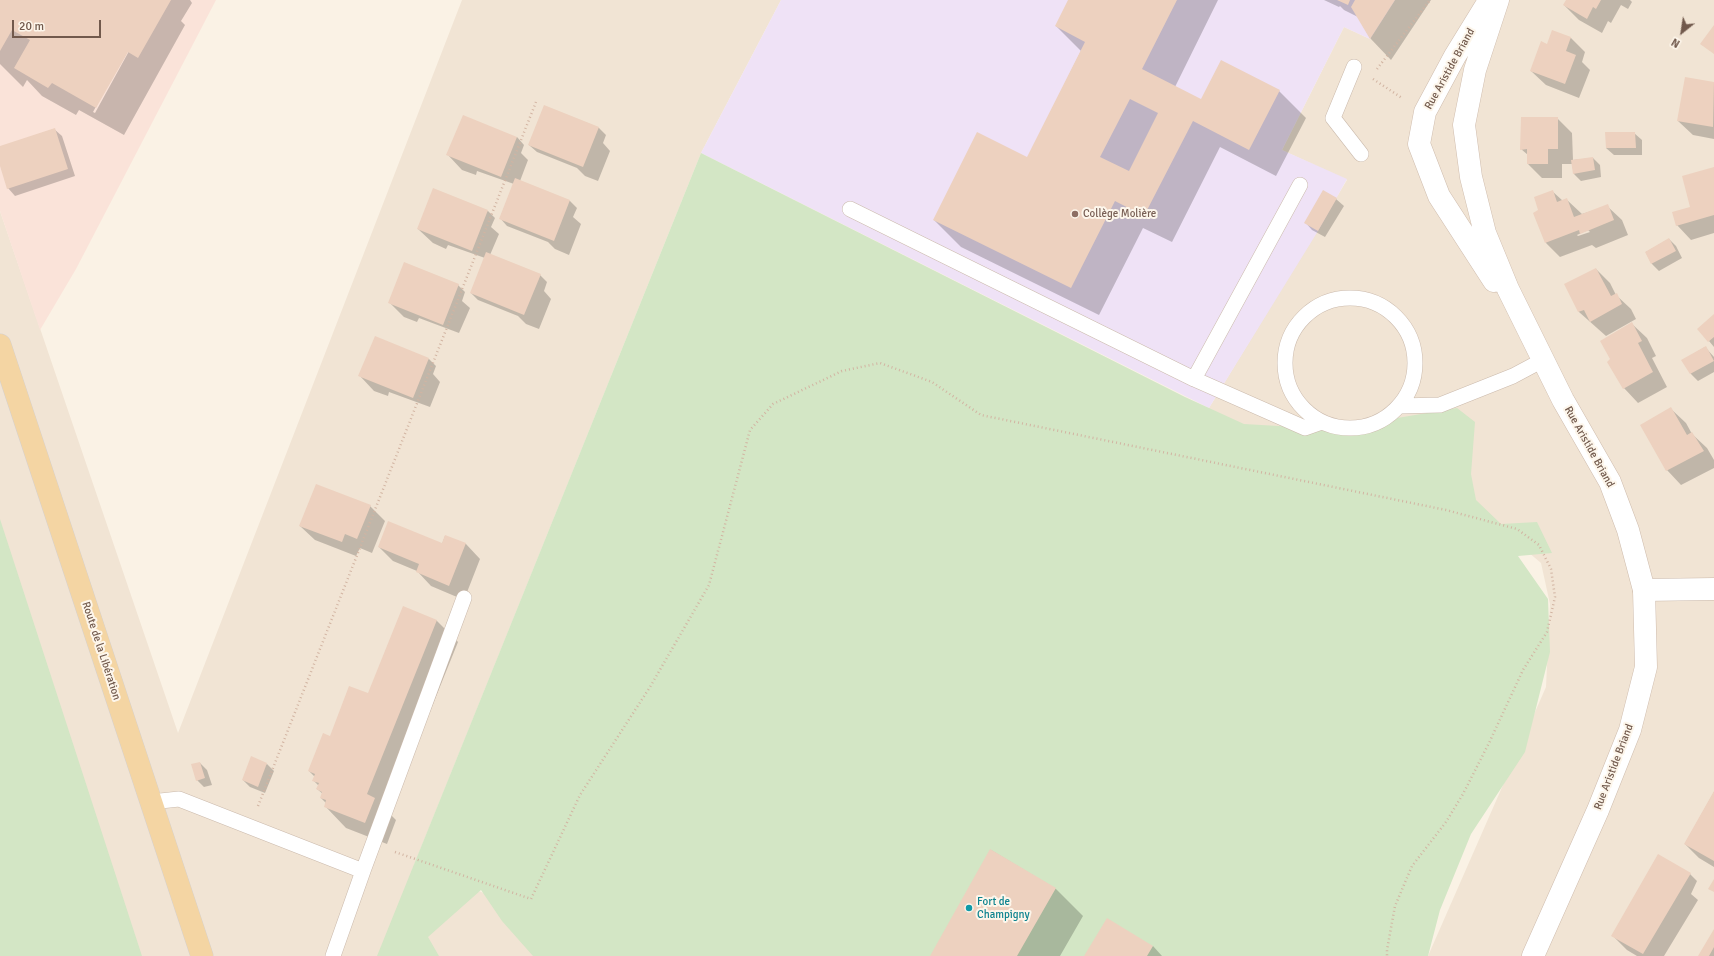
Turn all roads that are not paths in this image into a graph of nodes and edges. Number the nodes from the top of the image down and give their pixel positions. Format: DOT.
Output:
graph roads {
  1 [pos="1490,0"];
  2 [pos="1498,0"];
  3 [pos="1354,67"];
  4 [pos="1361,154"];
  5 [pos="1300,185"];
  6 [pos="850,209"];
  7 [pos="0,345"];
  8 [pos="1541,355"];
  9 [pos="1194,379"];
  10 [pos="1400,406"];
  11 [pos="1322,422"];
  12 [pos="1714,589"];
  13 [pos="1644,590"];
  14 [pos="464,598"];
  15 [pos="151,802"];
  16 [pos="363,871"];
  17 [pos="202,956"];
  18 [pos="333,956"];
  19 [pos="1533,956"];
  1 -- 8 [label="street, Rue Aristide Briand"];
  2 -- 8 [label="street, Rue Aristide Briand"];
  3 -- 4 [label="lane"];
  5 -- 9 [label="lane"];
  6 -- 9 [label="lane"];
  7 -- 15 [label="main road, Route de la Libération"];
  8 -- 10 [label="lane"];
  8 -- 13 [label="street, Rue Aristide Briand"];
  9 -- 11 [label="lane"];
  10 -- 11 [label="lane"];
  10 -- 11 [label="lane"];
  12 -- 13 [label="street"];
  13 -- 19 [label="street, Rue Aristide Briand"];
  14 -- 16 [label="lane"];
  15 -- 16 [label="lane"];
  15 -- 17 [label="main road, Route de la Libération"];
  16 -- 18 [label="lane"];
}
